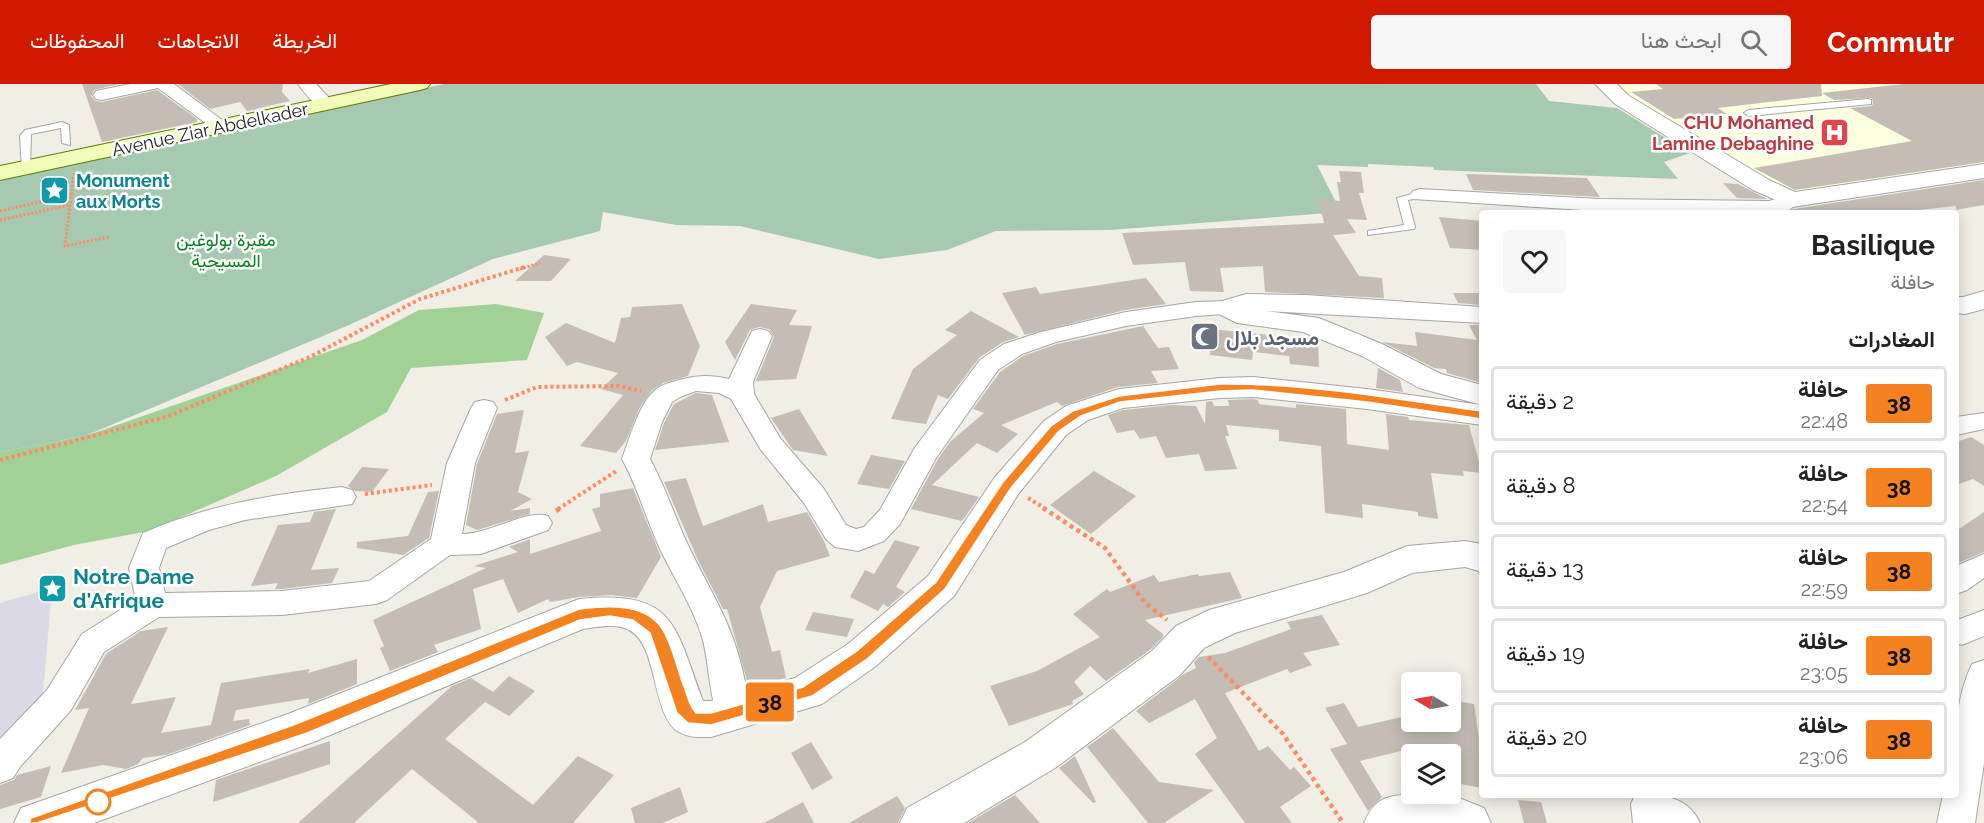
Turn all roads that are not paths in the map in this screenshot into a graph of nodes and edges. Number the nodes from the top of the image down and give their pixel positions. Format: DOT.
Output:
graph roads {
  1 [pos="154,84"];
  2 [pos="163,84"];
  3 [pos="306,84"];
  4 [pos="420,84"];
  5 [pos="1605,84"];
  6 [pos="102,95"];
  7 [pos="1868,102"];
  8 [pos="326,104"];
  9 [pos="1748,113"];
  10 [pos="221,126"];
  11 [pos="67,143"];
  12 [pos="25,168"];
  13 [pos="1984,171"];
  14 [pos="0,173"];
  15 [pos="1420,195"];
  16 [pos="1792,200"];
  17 [pos="1372,233"];
  18 [pos="1984,299"];
  19 [pos="1959,305"];
  20 [pos="1229,308"];
  21 [pos="1479,315"];
  22 [pos="760,336"];
  23 [pos="741,394"];
  24 [pos="1479,394"];
  25 [pos="484,408"];
  26 [pos="1479,415"];
  27 [pos="1984,422"];
  28 [pos="1959,426"];
  29 [pos="342,497"];
  30 [pos="538,523"];
  31 [pos="445,544"];
  32 [pos="1479,557"];
  33 [pos="1984,565"];
  34 [pos="1959,580"];
  35 [pos="153,605"];
  36 [pos="1984,622"];
  37 [pos="1959,631"];
  38 [pos="1984,674"];
  39 [pos="734,712"];
  40 [pos="0,767"];
  41 [pos="37,823"];
  42 [pos="923,823"];
  43 [pos="1386,823"];
  44 [pos="1468,823"];
  45 [pos="1652,823"];
  46 [pos="1681,823"];
  47 [pos="1956,823"];
  1 -- 6 [label="street"];
  2 -- 10 [label="street"];
  3 -- 8 [label="street"];
  4 -- 8 [label="main road, Avenue Ziar Abdelkader"];
  5 -- 16 [label="street"];
  7 -- 9 [label="lane"];
  8 -- 10 [label="main road, Avenue Ziar Abdelkader"];
  10 -- 12 [label="main road, Avenue Ziar Abdelkader"];
  11 -- 12 [label="lane"];
  12 -- 14 [label="main road, Avenue Ziar Abdelkader"];
  13 -- 16 [label="street"];
  15 -- 16 [label="street"];
  15 -- 17 [label="lane"];
  18 -- 19 [label="street"];
  20 -- 21 [label="street"];
  20 -- 23 [label="street"];
  20 -- 24 [label="street"];
  22 -- 23 [label="street"];
  23 -- 39 [label="street"];
  25 -- 31 [label="street"];
  26 -- 39 [label="street"];
  27 -- 28 [label="street"];
  29 -- 35 [label="street"];
  30 -- 31 [label="street"];
  31 -- 35 [label="street"];
  32 -- 42 [label="street"];
  33 -- 34 [label="street"];
  35 -- 40 [label="street"];
  36 -- 37 [label="street"];
  38 -- 47 [label="street"];
  39 -- 41 [label="street"];
  43 -- 44 [label="street"];
  45 -- 46 [label="street"];
}
